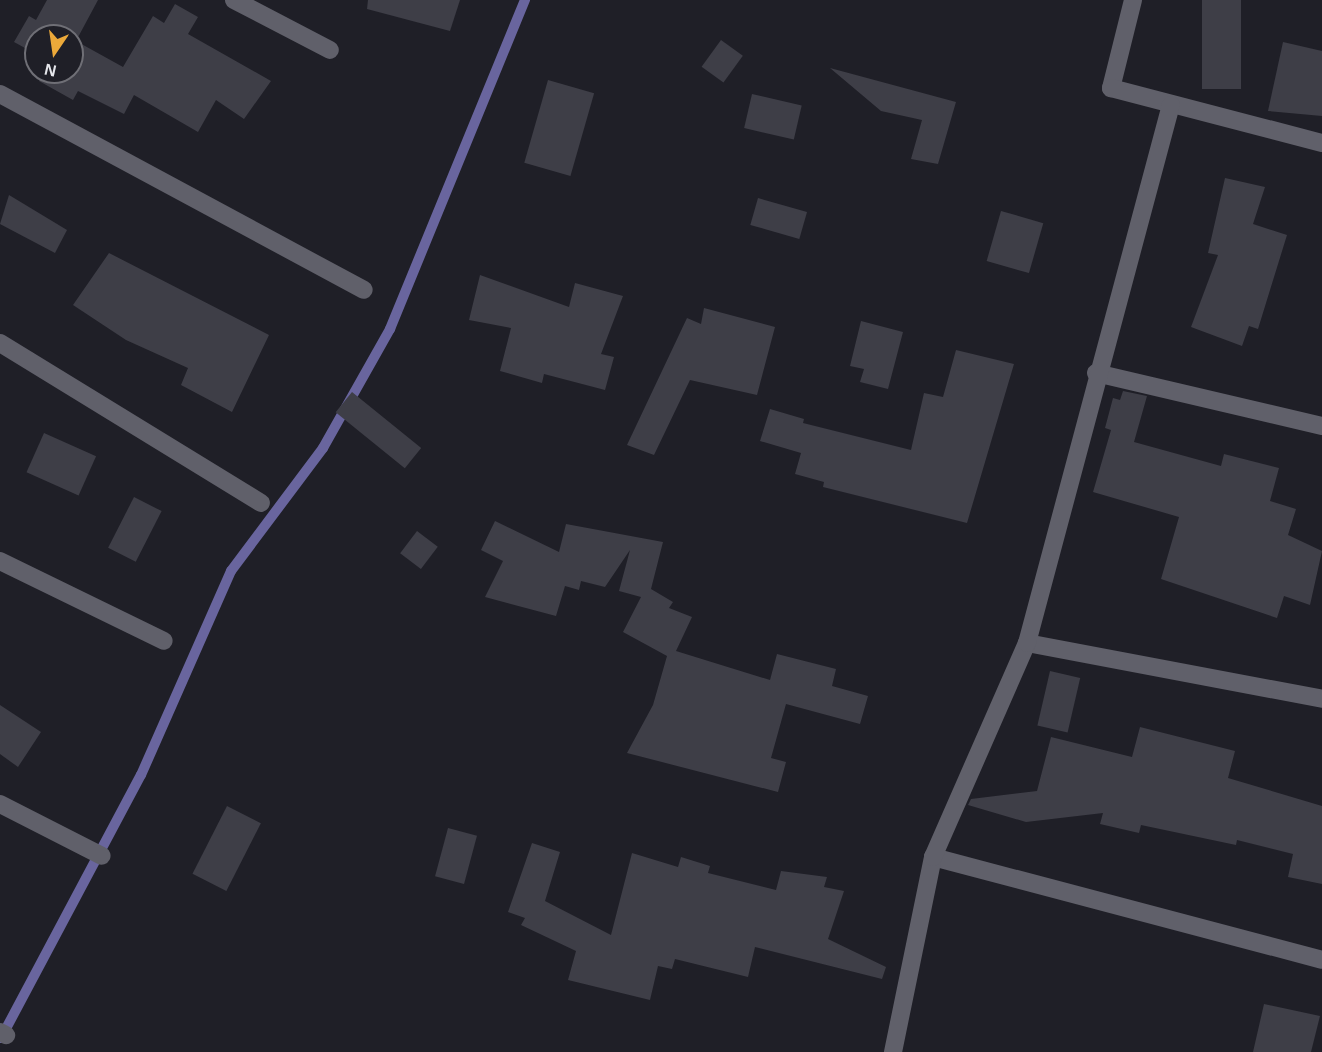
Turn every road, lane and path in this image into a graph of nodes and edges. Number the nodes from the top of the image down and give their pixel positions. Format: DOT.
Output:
graph roads {
  1 [pos="234,0"];
  2 [pos="1133,0"];
  3 [pos="330,50"];
  4 [pos="0,94"];
  5 [pos="1171,105"];
  6 [pos="1322,143"];
  7 [pos="364,290"];
  8 [pos="0,343"];
  9 [pos="1096,372"];
  10 [pos="1322,426"];
  11 [pos="261,503"];
  12 [pos="0,561"];
  13 [pos="164,641"];
  14 [pos="1027,643"];
  15 [pos="1322,699"];
  16 [pos="0,804"];
  17 [pos="102,856"];
  18 [pos="933,857"];
  19 [pos="1322,960"];
  20 [pos="893,1052"];
  1 -- 3 [label="street"];
  2 -- 5 [label="street"];
  4 -- 7 [label="street"];
  5 -- 6 [label="street"];
  5 -- 9 [label="street"];
  8 -- 11 [label="street"];
  9 -- 10 [label="street"];
  9 -- 14 [label="street"];
  12 -- 13 [label="street"];
  14 -- 15 [label="street"];
  14 -- 18 [label="street"];
  16 -- 17 [label="street"];
  18 -- 19 [label="street"];
  18 -- 20 [label="street"];
}
